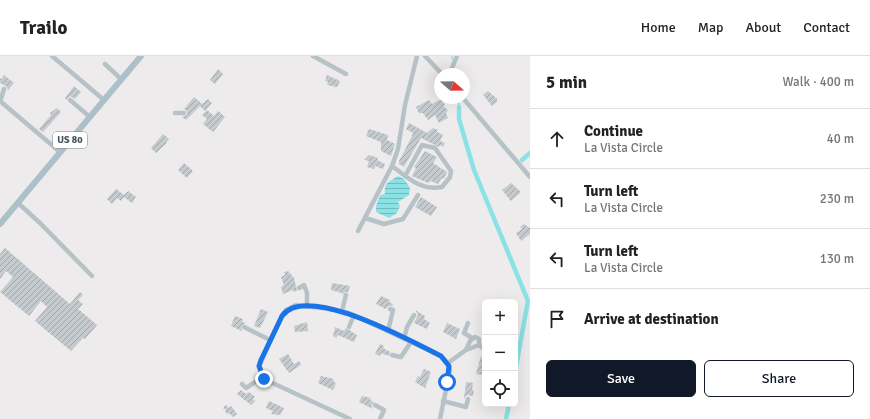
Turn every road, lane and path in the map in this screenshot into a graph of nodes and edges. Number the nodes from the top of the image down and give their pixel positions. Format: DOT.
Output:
graph roads {
  1 [pos="52,56"];
  2 [pos="141,56"];
  3 [pos="314,56"];
  4 [pos="417,56"];
  5 [pos="426,56"];
  6 [pos="457,56"];
  7 [pos="105,64"];
  8 [pos="437,68"];
  9 [pos="452,68"];
  10 [pos="346,74"];
  11 [pos="121,79"];
  12 [pos="4,89"];
  13 [pos="70,100"];
  14 [pos="104,100"];
  15 [pos="0,102"];
  16 [pos="468,104"];
  17 [pos="175,113"];
  18 [pos="184,113"];
  19 [pos="90,117"];
  20 [pos="60,152"];
  21 [pos="392,166"];
  22 [pos="405,176"];
  23 [pos="530,177"];
  24 [pos="418,194"];
  25 [pos="18,203"];
  26 [pos="365,218"];
  27 [pos="0,224"];
  28 [pos="358,230"];
  29 [pos="92,276"];
  30 [pos="299,288"];
  31 [pos="346,295"];
  32 [pos="307,306"];
  33 [pos="390,309"];
  34 [pos="342,311"];
  35 [pos="354,315"];
  36 [pos="414,315"];
  37 [pos="468,323"];
  38 [pos="244,327"];
  39 [pos="349,327"];
  40 [pos="388,331"];
  41 [pos="472,338"];
  42 [pos="404,339"];
  43 [pos="270,340"];
  44 [pos="482,341"];
  45 [pos="411,342"];
  46 [pos="479,342"];
  47 [pos="482,346"];
  48 [pos="466,350"];
  49 [pos="392,355"];
  50 [pos="448,363"];
  51 [pos="263,377"];
  52 [pos="242,384"];
  53 [pos="468,399"];
  54 [pos="444,401"];
  55 [pos="375,405"];
  56 [pos="350,419"];
  57 [pos="380,419"];
  58 [pos="440,419"];
  1 -- 14 [label="street"];
  2 -- 11 [label="main road, US 80"];
  3 -- 10 [label="street"];
  4 -- 21 [label="street"];
  5 -- 8 [label="street"];
  6 -- 9 [label="street"];
  7 -- 11 [label="street"];
  11 -- 14 [label="main road, US 80"];
  12 -- 15 [label="street"];
  13 -- 19 [label="street"];
  14 -- 19 [label="main road, US 80"];
  15 -- 20 [label="street"];
  16 -- 23 [label="street"];
  17 -- 18 [label="street"];
  19 -- 20 [label="main road, US 80"];
  20 -- 25 [label="main road, US 80"];
  21 -- 22 [label="street"];
  21 -- 26 [label="street"];
  22 -- 22 [label="street"];
  24 -- 26 [label="street"];
  25 -- 27 [label="main road, US 80"];
  25 -- 29 [label="street"];
  26 -- 28 [label="street"];
  30 -- 32 [label="street"];
  31 -- 34 [label="street"];
  32 -- 34 [label="street"];
  32 -- 43 [label="street"];
  33 -- 40 [label="street"];
  34 -- 35 [label="street"];
  35 -- 39 [label="street"];
  35 -- 40 [label="street"];
  36 -- 42 [label="street"];
  37 -- 41 [label="street"];
  38 -- 43 [label="street"];
  40 -- 42 [label="street"];
  41 -- 46 [label="street"];
  41 -- 48 [label="street"];
  42 -- 45 [label="street"];
  43 -- 51 [label="street"];
  44 -- 46 [label="street"];
  45 -- 49 [label="street"];
  45 -- 50 [label="street"];
  46 -- 47 [label="street"];
  46 -- 48 [label="street"];
  48 -- 50 [label="street"];
  50 -- 54 [label="street"];
  51 -- 52 [label="street"];
  51 -- 56 [label="street"];
  53 -- 54 [label="street"];
  54 -- 58 [label="street"];
  55 -- 57 [label="street"];
}
